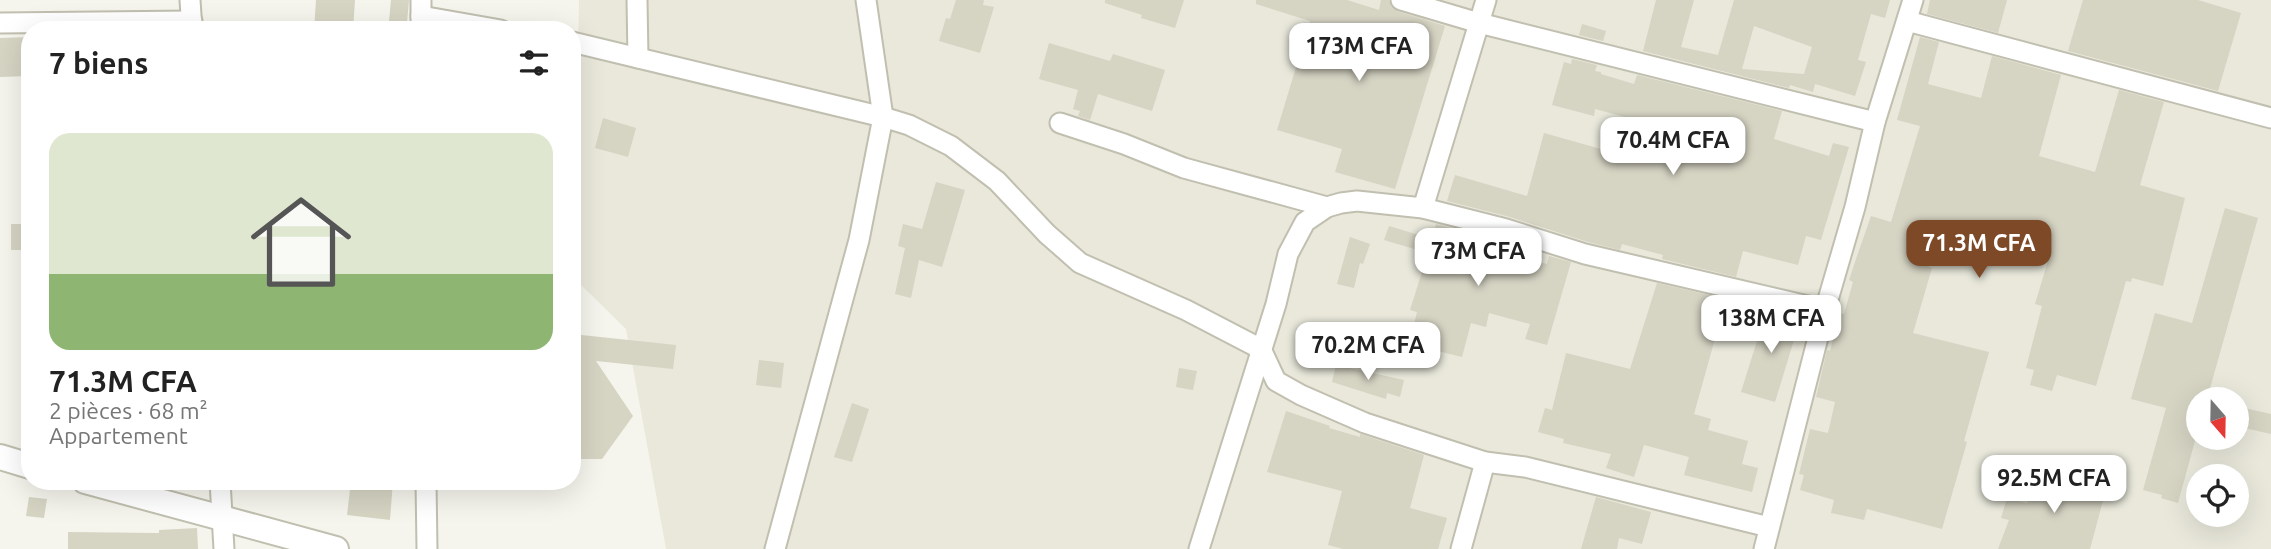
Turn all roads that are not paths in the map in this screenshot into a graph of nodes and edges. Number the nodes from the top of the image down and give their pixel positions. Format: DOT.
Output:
graph roads {
  1 [pos="190,0"];
  2 [pos="636,0"];
  3 [pos="866,0"];
  4 [pos="1401,0"];
  5 [pos="1486,0"];
  6 [pos="1913,0"];
  7 [pos="421,15"];
  8 [pos="192,21"];
  9 [pos="453,21"];
  10 [pos="1907,21"];
  11 [pos="0,23"];
  12 [pos="21,23"];
  13 [pos="1479,23"];
  14 [pos="581,44"];
  15 [pos="638,58"];
  16 [pos="883,117"];
  17 [pos="2271,118"];
  18 [pos="1875,122"];
  19 [pos="1060,123"];
  20 [pos="1327,208"];
  21 [pos="1423,208"];
  22 [pos="1825,310"];
  23 [pos="1261,349"];
  24 [pos="0,457"];
  25 [pos="1485,462"];
  26 [pos="21,463"];
  27 [pos="117,490"];
  28 [pos="220,490"];
  29 [pos="426,490"];
  30 [pos="222,520"];
  31 [pos="1769,527"];
  32 [pos="224,549"];
  33 [pos="336,549"];
  34 [pos="427,549"];
  35 [pos="775,549"];
  36 [pos="1199,549"];
  37 [pos="1461,549"];
  38 [pos="1763,549"];
  1 -- 8 [label="street"];
  2 -- 15 [label="street"];
  3 -- 16 [label="street"];
  4 -- 13 [label="street"];
  5 -- 13 [label="street"];
  6 -- 10 [label="street"];
  7 -- 9 [label="street"];
  10 -- 17 [label="street"];
  10 -- 18 [label="street"];
  11 -- 12 [label="street"];
  13 -- 18 [label="street"];
  13 -- 21 [label="street"];
  14 -- 15 [label="street"];
  15 -- 16 [label="street"];
  16 -- 23 [label="street"];
  16 -- 35 [label="street"];
  18 -- 22 [label="street"];
  19 -- 20 [label="street"];
  20 -- 21 [label="street"];
  20 -- 23 [label="street"];
  21 -- 22 [label="street"];
  22 -- 31 [label="street"];
  23 -- 25 [label="street"];
  23 -- 36 [label="street"];
  24 -- 26 [label="street"];
  25 -- 31 [label="street"];
  25 -- 37 [label="street"];
  27 -- 30 [label="street"];
  28 -- 30 [label="street"];
  29 -- 34 [label="street"];
  30 -- 32 [label="street"];
  30 -- 33 [label="street"];
  31 -- 38 [label="street"];
}
